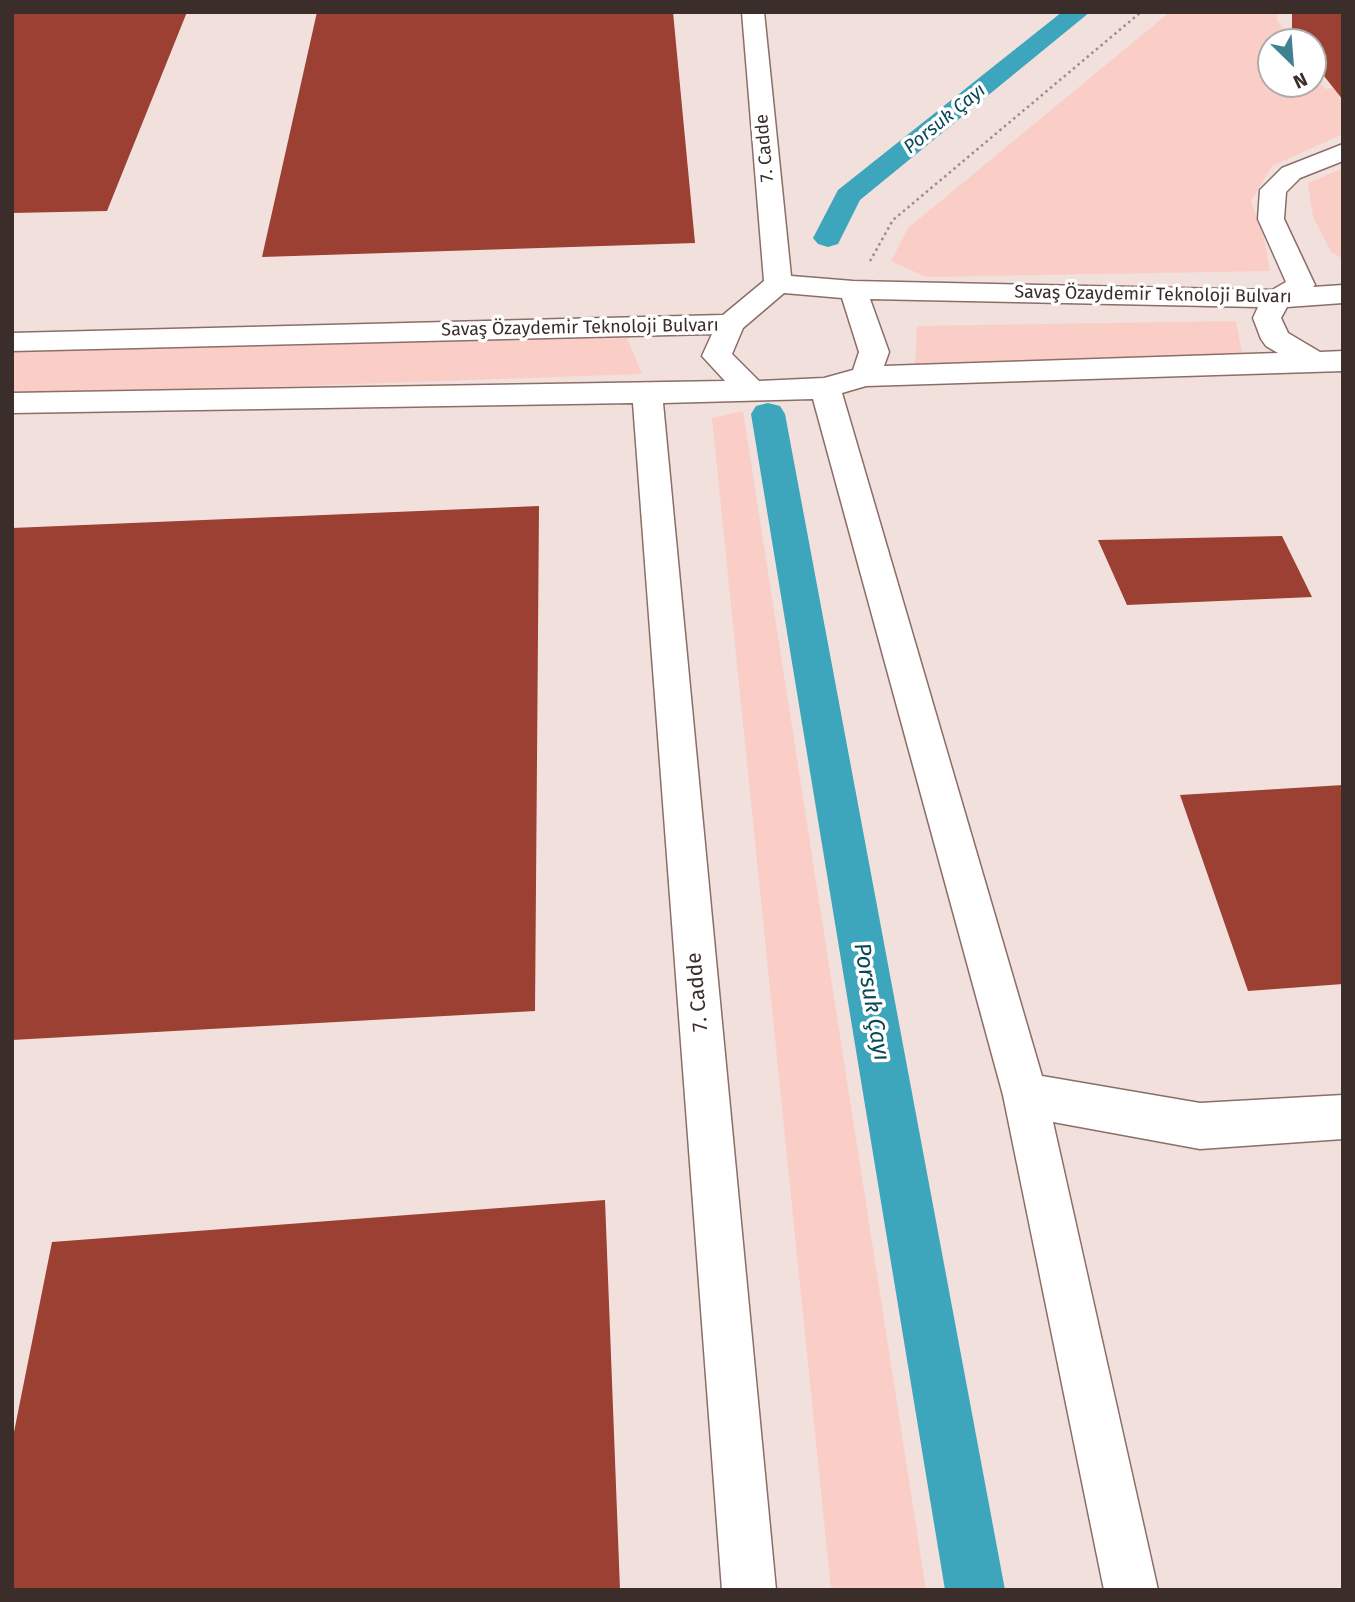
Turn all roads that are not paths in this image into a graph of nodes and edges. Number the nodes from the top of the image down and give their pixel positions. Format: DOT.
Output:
graph roads {
  1 [pos="753,12"];
  2 [pos="1343,152"];
  3 [pos="778,284"];
  4 [pos="853,290"];
  5 [pos="1343,294"];
  6 [pos="1277,299"];
  7 [pos="730,324"];
  8 [pos="12,342"];
  9 [pos="1313,361"];
  10 [pos="1343,361"];
  11 [pos="865,376"];
  12 [pos="825,388"];
  13 [pos="752,391"];
  14 [pos="647,394"];
  15 [pos="12,403"];
  16 [pos="1025,1095"];
  17 [pos="1343,1117"];
  18 [pos="749,1590"];
  19 [pos="1131,1590"];
  1 -- 3 [label="street, 7. Cadde"];
  2 -- 6 [label="street"];
  3 -- 4 [label="street, Savaş Özaydemir Teknoloji Bulvarı"];
  3 -- 7 [label="street, Savaş Özaydemir Teknoloji Bulvarı"];
  4 -- 6 [label="street, Savaş Özaydemir Teknoloji Bulvarı"];
  4 -- 11 [label="street"];
  5 -- 6 [label="street, Savaş Özaydemir Teknoloji Bulvarı"];
  6 -- 9 [label="street"];
  7 -- 8 [label="street, Savaş Özaydemir Teknoloji Bulvarı"];
  7 -- 13 [label="street"];
  9 -- 10 [label="street"];
  9 -- 11 [label="street"];
  11 -- 12 [label="street"];
  12 -- 13 [label="street"];
  12 -- 16 [label="street"];
  13 -- 14 [label="street"];
  14 -- 15 [label="street"];
  14 -- 18 [label="street, 7. Cadde"];
  16 -- 17 [label="street"];
  16 -- 19 [label="street"];
}
